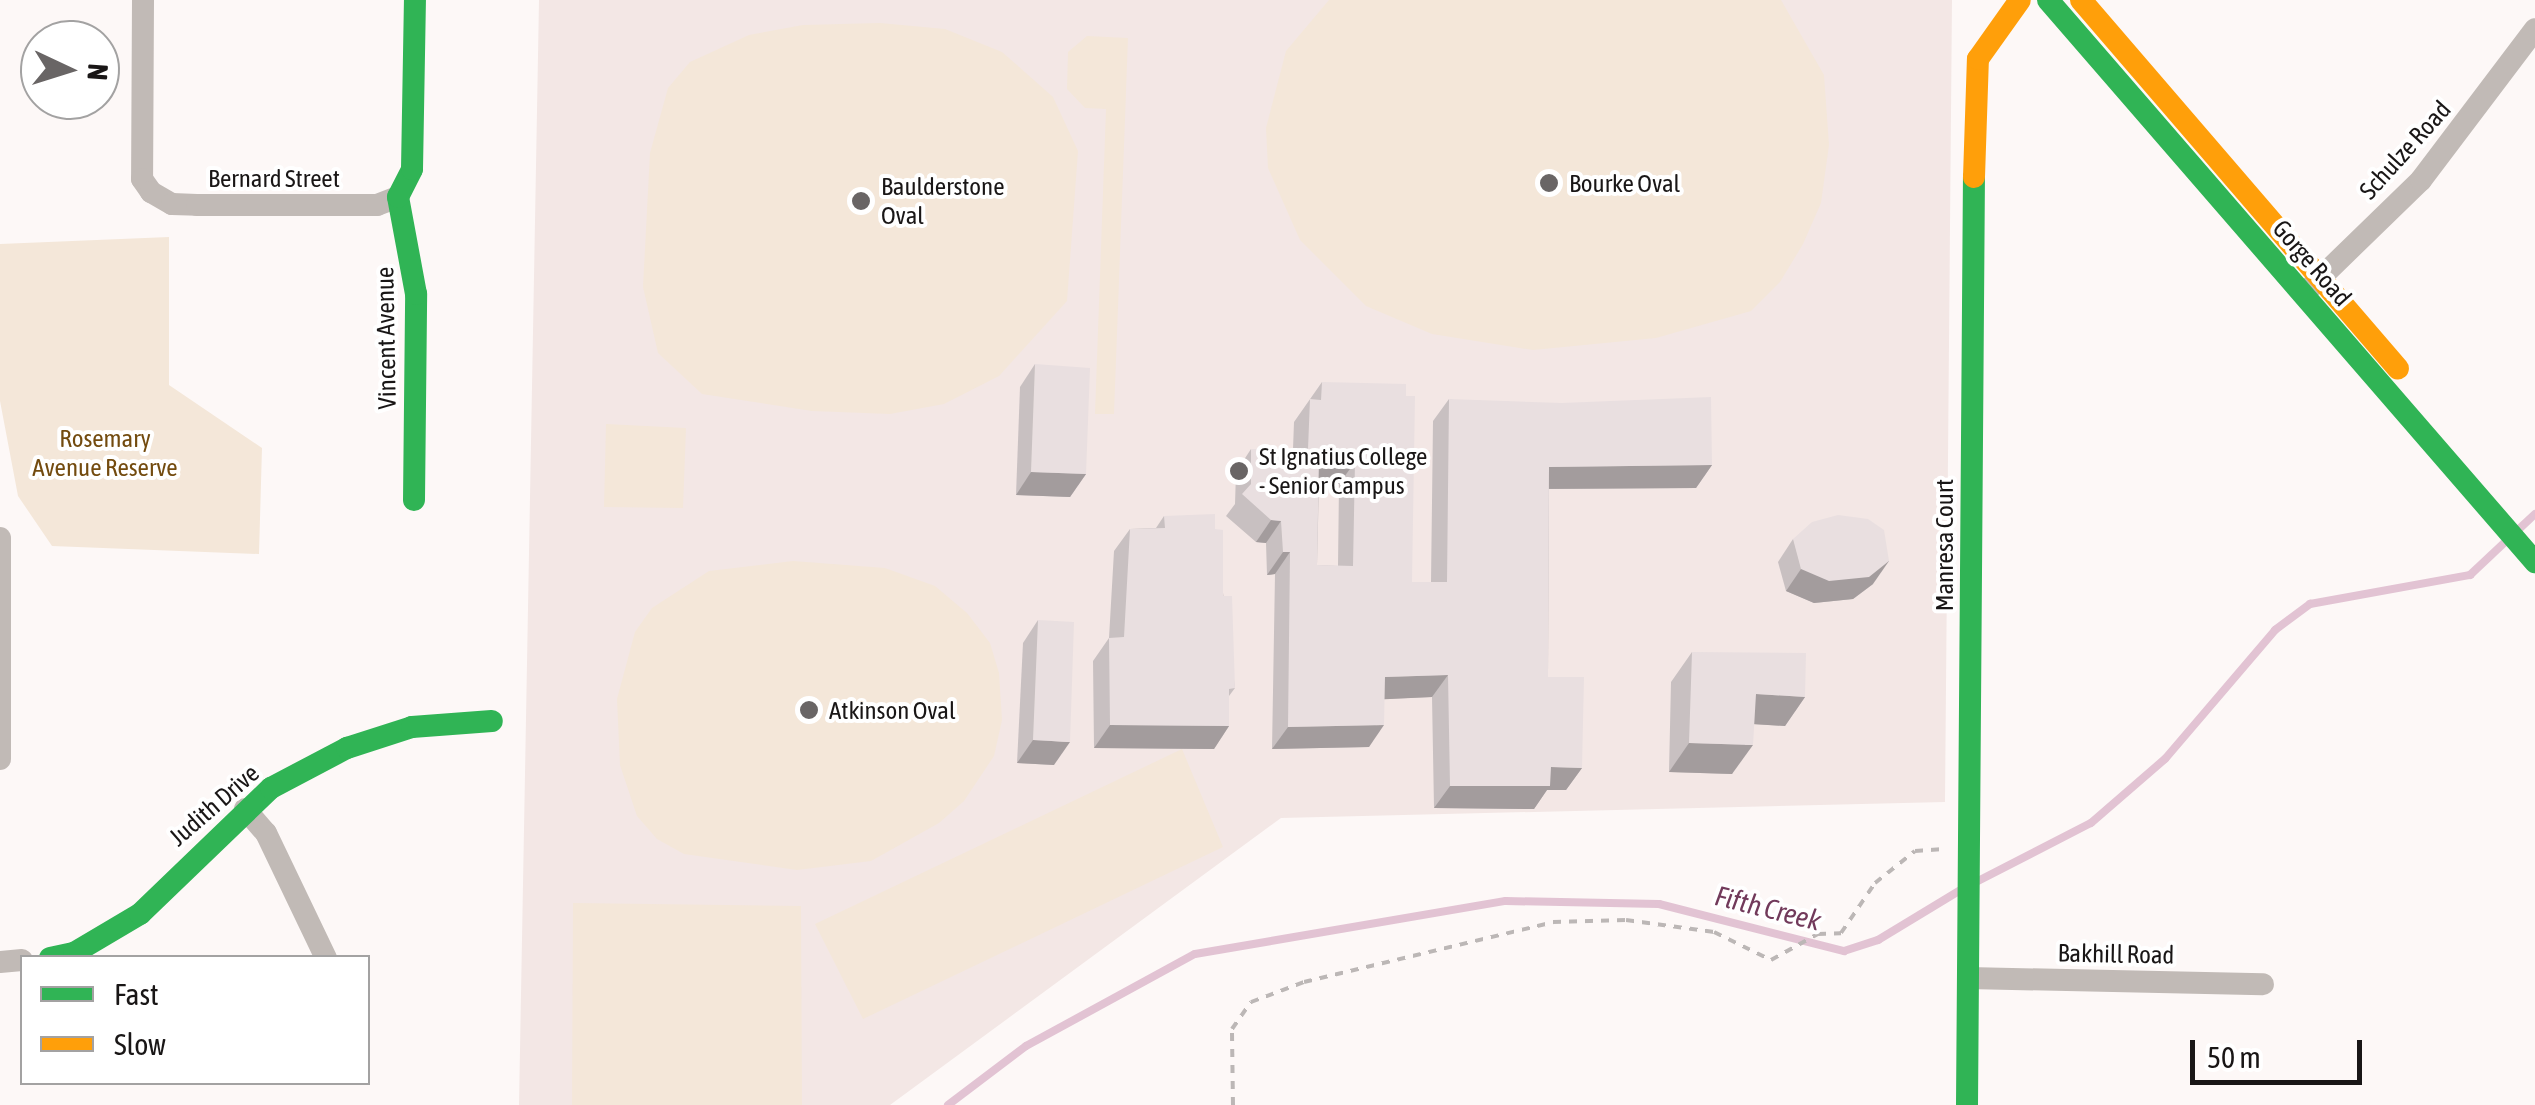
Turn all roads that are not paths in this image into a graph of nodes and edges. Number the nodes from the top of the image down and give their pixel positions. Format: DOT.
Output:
graph roads {
  1 [pos="142,0"];
  2 [pos="415,0"];
  3 [pos="2020,0"];
  4 [pos="2048,0"];
  5 [pos="2081,0"];
  6 [pos="2535,30"];
  7 [pos="398,197"];
  8 [pos="2321,278"];
  9 [pos="2303,295"];
  10 [pos="414,500"];
  11 [pos="2509,517"];
  12 [pos="0,538"];
  13 [pos="2531,546"];
  14 [pos="492,721"];
  15 [pos="0,758"];
  16 [pos="245,809"];
  17 [pos="64,955"];
  18 [pos="325,955"];
  19 [pos="1968,978"];
  20 [pos="2263,984"];
  21 [pos="1967,1105"];
  1 -- 7 [label="street, Bernard Street"];
  2 -- 7 [label="street, Vincent Avenue"];
  3 -- 19 [label="street, Manresa Court"];
  4 -- 9 [label="street, Gorge Road"];
  5 -- 8 [label="street, Gorge Road"];
  6 -- 8 [label="street, Schulze Road"];
  7 -- 10 [label="street, Vincent Avenue"];
  8 -- 9 [label="street, Schulze Road"];
  8 -- 11 [label="street, Gorge Road"];
  9 -- 11 [label="street, Gorge Road"];
  11 -- 13 [label="street, Gorge Road"];
  12 -- 15 [label="street"];
  14 -- 16 [label="street, Judith Drive"];
  16 -- 17 [label="street, Judith Drive"];
  16 -- 18 [label="street"];
  19 -- 20 [label="street, Bakhill Road"];
  19 -- 21 [label="street, Manresa Court"];
}
